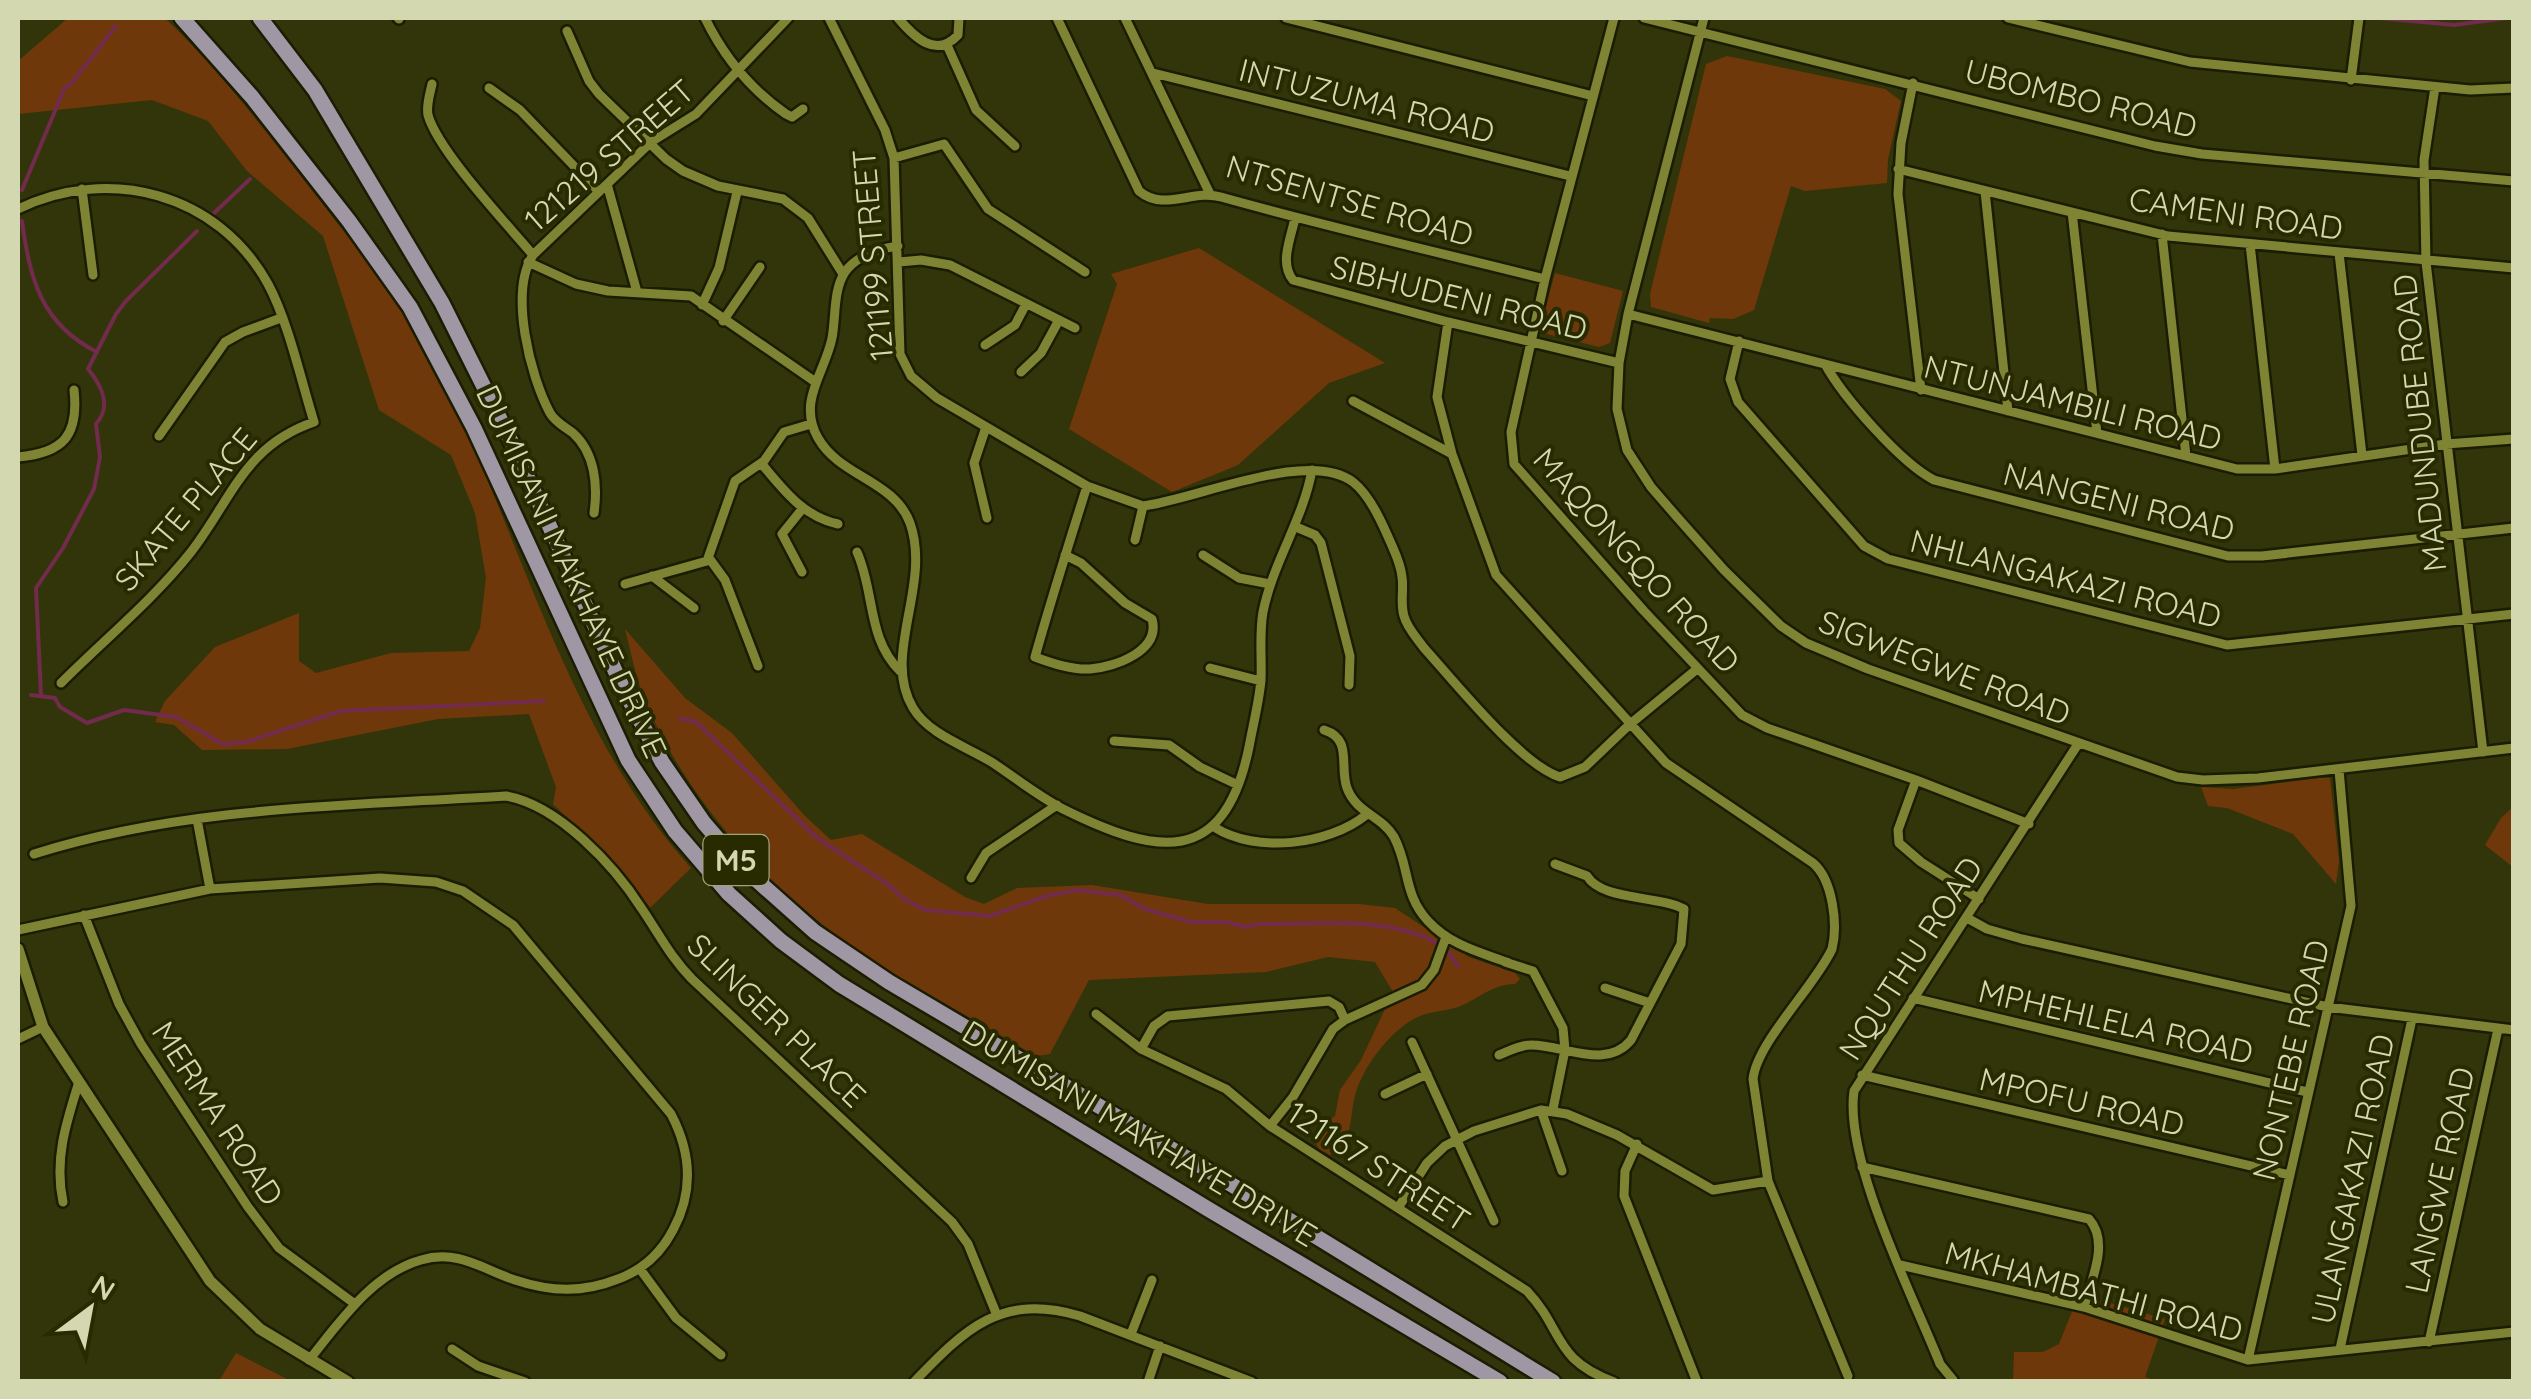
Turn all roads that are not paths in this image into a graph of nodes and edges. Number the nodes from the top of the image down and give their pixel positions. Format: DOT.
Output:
graph roads {
  1 [pos="182,18"];
  2 [pos="260,18"];
  3 [pos="706,18"];
  4 [pos="788,18"];
  5 [pos="829,18"];
  6 [pos="898,18"];
  7 [pos="959,18"];
  8 [pos="1057,18"];
  9 [pos="1125,18"];
  10 [pos="1286,18"];
  11 [pos="1342,18"];
  12 [pos="1614,18"];
  13 [pos="1644,18"];
  14 [pos="1704,18"];
  15 [pos="2008,18"];
  16 [pos="2358,18"];
  17 [pos="567,30"];
  18 [pos="1338,30"];
  19 [pos="1700,30"];
  20 [pos="947,45"];
  21 [pos="738,72"];
  22 [pos="1153,73"];
  23 [pos="2351,80"];
  24 [pos="1913,83"];
  25 [pos="432,84"];
  26 [pos="2434,87"];
  27 [pos="489,88"];
  28 [pos="2514,88"];
  29 [pos="1593,96"];
  30 [pos="804,108"];
  31 [pos="651,142"];
  32 [pos="1014,146"];
  33 [pos="894,158"];
  34 [pos="1898,170"];
  35 [pos="2424,173"];
  36 [pos="1570,176"];
  37 [pos="2514,180"];
  38 [pos="603,188"];
  39 [pos="82,189"];
  40 [pos="1985,191"];
  41 [pos="737,192"];
  42 [pos="1210,194"];
  43 [pos="18,209"];
  44 [pos="2072,212"];
  45 [pos="1295,218"];
  46 [pos="2162,234"];
  47 [pos="2250,244"];
  48 [pos="898,246"];
  49 [pos="2338,253"];
  50 [pos="530,258"];
  51 [pos="899,262"];
  52 [pos="2426,262"];
  53 [pos="760,267"];
  54 [pos="2514,268"];
  55 [pos="1085,272"];
  56 [pos="843,274"];
  57 [pos="92,275"];
  58 [pos="1545,278"];
  59 [pos="637,292"];
  60 [pos="1026,304"];
  61 [pos="702,305"];
  62 [pos="1628,314"];
  63 [pos="281,318"];
  64 [pos="723,320"];
  65 [pos="1059,320"];
  66 [pos="1448,322"];
  67 [pos="1076,328"];
  68 [pos="1739,341"];
  69 [pos="1532,342"];
  70 [pos="985,345"];
  71 [pos="1619,363"];
  72 [pos="1825,364"];
  73 [pos="1021,372"];
  74 [pos="814,381"];
  75 [pos="74,390"];
  76 [pos="1920,390"];
  77 [pos="1353,401"];
  78 [pos="2008,411"];
  79 [pos="811,424"];
  80 [pos="986,427"];
  81 [pos="2097,432"];
  82 [pos="159,436"];
  83 [pos="2514,439"];
  84 [pos="2446,444"];
  85 [pos="1452,454"];
  86 [pos="2186,456"];
  87 [pos="2362,456"];
  88 [pos="18,457"];
  89 [pos="761,463"];
  90 [pos="2275,469"];
  91 [pos="1312,470"];
  92 [pos="1087,486"];
  93 [pos="1144,506"];
  94 [pos="803,508"];
  95 [pos="594,513"];
  96 [pos="987,518"];
  97 [pos="838,524"];
  98 [pos="1296,527"];
  99 [pos="2514,528"];
  100 [pos="2457,532"];
  101 [pos="1135,540"];
  102 [pos="857,552"];
  103 [pos="1066,555"];
  104 [pos="1204,555"];
  105 [pos="709,558"];
  106 [pos="802,572"];
  107 [pos="652,576"];
  108 [pos="625,584"];
  109 [pos="1270,584"];
  110 [pos="694,608"];
  111 [pos="2514,614"];
  112 [pos="2466,619"];
  113 [pos="758,666"];
  114 [pos="1210,668"];
  115 [pos="1696,669"];
  116 [pos="900,671"];
  117 [pos="1260,681"];
  118 [pos="61,683"];
  119 [pos="1350,685"];
  120 [pos="1629,725"];
  121 [pos="1324,730"];
  122 [pos="1114,741"];
  123 [pos="2078,744"];
  124 [pos="2514,748"];
  125 [pos="2483,752"];
  126 [pos="2339,770"];
  127 [pos="1916,780"];
  128 [pos="1238,785"];
  129 [pos="1056,806"];
  130 [pos="1366,814"];
  131 [pos="197,819"];
  132 [pos="2029,824"];
  133 [pos="1214,828"];
  134 [pos="34,854"];
  135 [pos="1556,864"];
  136 [pos="971,878"];
  137 [pos="210,889"];
  138 [pos="1979,899"];
  139 [pos="84,915"];
  140 [pos="1967,918"];
  141 [pos="18,930"];
  142 [pos="1446,937"];
  143 [pos="18,949"];
  144 [pos="1493,957"];
  145 [pos="1509,963"];
  146 [pos="1605,988"];
  147 [pos="1913,998"];
  148 [pos="1650,1002"];
  149 [pos="2328,1007"];
  150 [pos="1096,1014"];
  151 [pos="2412,1018"];
  152 [pos="1345,1020"];
  153 [pos="42,1027"];
  154 [pos="2498,1029"];
  155 [pos="2514,1030"];
  156 [pos="18,1040"];
  157 [pos="1412,1042"];
  158 [pos="1141,1049"];
  159 [pos="1565,1050"];
  160 [pos="1499,1054"];
  161 [pos="1427,1074"];
  162 [pos="1862,1075"];
  163 [pos="78,1082"];
  164 [pos="2307,1092"];
  165 [pos="1385,1094"];
  166 [pos="1541,1110"];
  167 [pos="1553,1110"];
  168 [pos="1270,1126"];
  169 [pos="1457,1139"];
  170 [pos="1637,1144"];
  171 [pos="1862,1167"];
  172 [pos="1562,1171"];
  173 [pos="2290,1175"];
  174 [pos="1768,1181"];
  175 [pos="64,1202"];
  176 [pos="1398,1208"];
  177 [pos="1494,1221"];
  178 [pos="1900,1265"];
  179 [pos="640,1269"];
  180 [pos="1152,1280"];
  181 [pos="355,1304"];
  182 [pos="2084,1307"];
  183 [pos="996,1313"];
  184 [pos="2514,1332"];
  185 [pos="1131,1334"];
  186 [pos="2429,1342"];
  187 [pos="1160,1346"];
  188 [pos="452,1349"];
  189 [pos="2340,1349"];
  190 [pos="721,1355"];
  191 [pos="309,1360"];
  192 [pos="2248,1360"];
  193 [pos="1848,1376"];
  194 [pos="1953,1380"];
  195 [pos="348,1382"];
  196 [pos="526,1382"];
  197 [pos="914,1382"];
  198 [pos="1148,1382"];
  199 [pos="1252,1382"];
  200 [pos="1500,1382"];
  201 [pos="1553,1382"];
  202 [pos="1614,1382"];
  203 [pos="1697,1382"];
  1 -- 200 [label="main road, DUMISANI MAKHAYE DRIVE / M5"];
  2 -- 201 [label="main road, DUMISANI MAKHAYE DRIVE / M5"];
  3 -- 21 [label="street"];
  4 -- 21 [label="street, 121219 STREET"];
  5 -- 33 [label="street, 121199 STREET"];
  6 -- 20 [label="street"];
  7 -- 20 [label="street"];
  8 -- 42 [label="street"];
  9 -- 22 [label="street, NTSENTSE ROAD"];
  10 -- 18 [label="street"];
  11 -- 18 [label="street"];
  12 -- 29 [label="street, MAQONGQO ROAD"];
  13 -- 19 [label="street, UBOMBO ROAD"];
  14 -- 19 [label="street, SIGWEGWE ROAD"];
  15 -- 23 [label="street"];
  16 -- 23 [label="street"];
  17 -- 31 [label="street"];
  18 -- 29 [label="street"];
  19 -- 24 [label="street, UBOMBO ROAD"];
  19 -- 62 [label="street, SIGWEGWE ROAD"];
  20 -- 32 [label="street"];
  21 -- 30 [label="street"];
  21 -- 31 [label="street, 121219 STREET"];
  22 -- 36 [label="street, INTUZUMA ROAD"];
  22 -- 42 [label="street, NTSENTSE ROAD"];
  23 -- 26 [label="street"];
  24 -- 34 [label="street"];
  24 -- 35 [label="street, UBOMBO ROAD"];
  25 -- 50 [label="street"];
  26 -- 28 [label="street"];
  26 -- 35 [label="street, MADUNDUBE ROAD"];
  27 -- 38 [label="street"];
  29 -- 36 [label="street, MAQONGQO ROAD"];
  31 -- 38 [label="street, 121219 STREET"];
  31 -- 41 [label="street"];
  33 -- 48 [label="street, 121199 STREET"];
  33 -- 55 [label="street"];
  34 -- 40 [label="street, CAMENI ROAD"];
  34 -- 76 [label="street"];
  35 -- 37 [label="street, UBOMBO ROAD"];
  35 -- 52 [label="street, MADUNDUBE ROAD"];
  36 -- 58 [label="street, MAQONGQO ROAD"];
  38 -- 50 [label="street, 121219 STREET"];
  38 -- 59 [label="street"];
  39 -- 43 [label="street"];
  39 -- 57 [label="street"];
  39 -- 63 [label="street"];
  40 -- 44 [label="street, CAMENI ROAD"];
  40 -- 78 [label="street"];
  41 -- 56 [label="street"];
  41 -- 61 [label="street"];
  42 -- 45 [label="street, NTSENTSE ROAD"];
  44 -- 46 [label="street, CAMENI ROAD"];
  44 -- 81 [label="street"];
  45 -- 58 [label="street, NTSENTSE ROAD"];
  45 -- 66 [label="street, SIBHUDENI ROAD"];
  46 -- 47 [label="street, CAMENI ROAD"];
  46 -- 86 [label="street"];
  47 -- 49 [label="street, CAMENI ROAD"];
  47 -- 90 [label="street"];
  48 -- 51 [label="street, 121199 STREET"];
  48 -- 56 [label="street"];
  49 -- 52 [label="street, CAMENI ROAD"];
  49 -- 87 [label="street"];
  50 -- 59 [label="street"];
  50 -- 95 [label="street, 121219 STREET"];
  51 -- 60 [label="street"];
  51 -- 80 [label="street, 121199 STREET"];
  52 -- 54 [label="street, CAMENI ROAD"];
  52 -- 84 [label="street, MADUNDUBE ROAD"];
  53 -- 64 [label="street"];
  56 -- 74 [label="street"];
  58 -- 69 [label="street, MAQONGQO ROAD"];
  59 -- 61 [label="street"];
  60 -- 65 [label="street"];
  60 -- 70 [label="street"];
  61 -- 64 [label="street"];
  62 -- 68 [label="street, NTUNJAMBILI ROAD"];
  62 -- 71 [label="street, SIGWEGWE ROAD"];
  63 -- 82 [label="street"];
  63 -- 118 [label="street, SKATE PLACE"];
  64 -- 74 [label="street"];
  65 -- 67 [label="street"];
  65 -- 73 [label="street"];
  66 -- 69 [label="street, SIBHUDENI ROAD"];
  66 -- 85 [label="street"];
  68 -- 72 [label="street, NTUNJAMBILI ROAD"];
  68 -- 112 [label="street, NHLANGAKAZI ROAD"];
  69 -- 71 [label="street, SIBHUDENI ROAD"];
  69 -- 115 [label="street, MAQONGQO ROAD"];
  71 -- 123 [label="street, SIGWEGWE ROAD"];
  72 -- 76 [label="street, NTUNJAMBILI ROAD"];
  72 -- 100 [label="street, NANGENI ROAD"];
  74 -- 79 [label="street"];
  75 -- 88 [label="street"];
  76 -- 78 [label="street, NTUNJAMBILI ROAD"];
  77 -- 85 [label="street"];
  78 -- 81 [label="street, NTUNJAMBILI ROAD"];
  79 -- 89 [label="street"];
  79 -- 116 [label="street"];
  80 -- 92 [label="street, 121199 STREET"];
  80 -- 96 [label="street"];
  81 -- 86 [label="street, NTUNJAMBILI ROAD"];
  83 -- 84 [label="street, NTUNJAMBILI ROAD"];
  84 -- 87 [label="street, NTUNJAMBILI ROAD"];
  84 -- 100 [label="street, MADUNDUBE ROAD"];
  85 -- 120 [label="street"];
  86 -- 90 [label="street, NTUNJAMBILI ROAD"];
  87 -- 90 [label="street, NTUNJAMBILI ROAD"];
  89 -- 94 [label="street"];
  89 -- 105 [label="street"];
  91 -- 93 [label="street"];
  91 -- 98 [label="street"];
  91 -- 120 [label="street"];
  92 -- 93 [label="street, 121199 STREET"];
  92 -- 103 [label="street"];
  93 -- 101 [label="street"];
  94 -- 97 [label="street"];
  94 -- 106 [label="street"];
  98 -- 109 [label="street"];
  98 -- 119 [label="street"];
  99 -- 100 [label="street, NANGENI ROAD"];
  100 -- 112 [label="street, MADUNDUBE ROAD"];
  102 -- 116 [label="street"];
  103 -- 103 [label="street"];
  104 -- 109 [label="street"];
  105 -- 107 [label="street"];
  105 -- 113 [label="street"];
  107 -- 108 [label="street"];
  107 -- 110 [label="street"];
  109 -- 117 [label="street"];
  111 -- 112 [label="street, NHLANGAKAZI ROAD"];
  112 -- 125 [label="street, MADUNDUBE ROAD"];
  114 -- 117 [label="street"];
  115 -- 120 [label="street"];
  115 -- 127 [label="street, MAQONGQO ROAD"];
  116 -- 129 [label="street"];
  117 -- 128 [label="street"];
  120 -- 174 [label="street"];
  121 -- 130 [label="street"];
  122 -- 128 [label="street"];
  123 -- 126 [label="street, SIGWEGWE ROAD"];
  123 -- 132 [label="street, NQUTHU ROAD"];
  124 -- 125 [label="street, SIGWEGWE ROAD"];
  125 -- 126 [label="street, SIGWEGWE ROAD"];
  126 -- 149 [label="street, NONTEBE ROAD"];
  127 -- 132 [label="street, MAQONGQO ROAD"];
  127 -- 138 [label="street"];
  128 -- 133 [label="street"];
  129 -- 133 [label="street"];
  129 -- 136 [label="street"];
  130 -- 133 [label="street"];
  130 -- 142 [label="street"];
  131 -- 134 [label="street, SLINGER PLACE"];
  131 -- 137 [label="street"];
  131 -- 183 [label="street, SLINGER PLACE"];
  132 -- 138 [label="street, NQUTHU ROAD"];
  135 -- 148 [label="street"];
  137 -- 139 [label="street"];
  137 -- 179 [label="street"];
  138 -- 140 [label="street, NQUTHU ROAD"];
  139 -- 141 [label="street"];
  139 -- 181 [label="street, MERMA ROAD"];
  140 -- 147 [label="street, NQUTHU ROAD"];
  140 -- 149 [label="street"];
  142 -- 144 [label="street"];
  142 -- 152 [label="street"];
  143 -- 153 [label="street"];
  144 -- 145 [label="street"];
  144 -- 159 [label="street"];
  146 -- 148 [label="street"];
  147 -- 162 [label="street, NQUTHU ROAD"];
  147 -- 164 [label="street, MPHEHLELA ROAD"];
  148 -- 159 [label="street"];
  149 -- 151 [label="street"];
  149 -- 164 [label="street, NONTEBE ROAD"];
  150 -- 158 [label="street, 121167 STREET"];
  151 -- 154 [label="street"];
  151 -- 189 [label="street, ULANGAKAZI ROAD"];
  152 -- 158 [label="street"];
  152 -- 168 [label="street"];
  153 -- 156 [label="street"];
  153 -- 163 [label="street"];
  154 -- 155 [label="street"];
  154 -- 186 [label="street, LANGWE ROAD"];
  157 -- 161 [label="street"];
  158 -- 168 [label="street, 121167 STREET"];
  159 -- 160 [label="street"];
  159 -- 167 [label="street"];
  161 -- 165 [label="street"];
  161 -- 169 [label="street"];
  162 -- 171 [label="street, NQUTHU ROAD"];
  162 -- 173 [label="street, MPOFU ROAD"];
  163 -- 175 [label="street"];
  163 -- 191 [label="street"];
  164 -- 173 [label="street, NONTEBE ROAD"];
  166 -- 167 [label="street"];
  166 -- 169 [label="street"];
  166 -- 172 [label="street"];
  167 -- 170 [label="street"];
  168 -- 176 [label="street, 121167 STREET"];
  169 -- 176 [label="street"];
  169 -- 177 [label="street"];
  170 -- 174 [label="street"];
  170 -- 203 [label="street"];
  171 -- 178 [label="street, NQUTHU ROAD"];
  171 -- 182 [label="street"];
  173 -- 192 [label="street, NONTEBE ROAD"];
  174 -- 193 [label="street"];
  176 -- 202 [label="street, 121167 STREET"];
  178 -- 182 [label="street, MKHAMBATHI ROAD"];
  178 -- 194 [label="street, NQUTHU ROAD"];
  179 -- 181 [label="street"];
  179 -- 190 [label="street"];
  180 -- 185 [label="street"];
  181 -- 191 [label="street"];
  182 -- 192 [label="street, MKHAMBATHI ROAD"];
  183 -- 185 [label="street"];
  183 -- 197 [label="street"];
  184 -- 186 [label="street, MKHAMBATHI ROAD"];
  185 -- 187 [label="street"];
  186 -- 189 [label="street, MKHAMBATHI ROAD"];
  187 -- 198 [label="street"];
  187 -- 199 [label="street"];
  188 -- 196 [label="street"];
  189 -- 192 [label="street, MKHAMBATHI ROAD"];
  191 -- 195 [label="street"];
}
